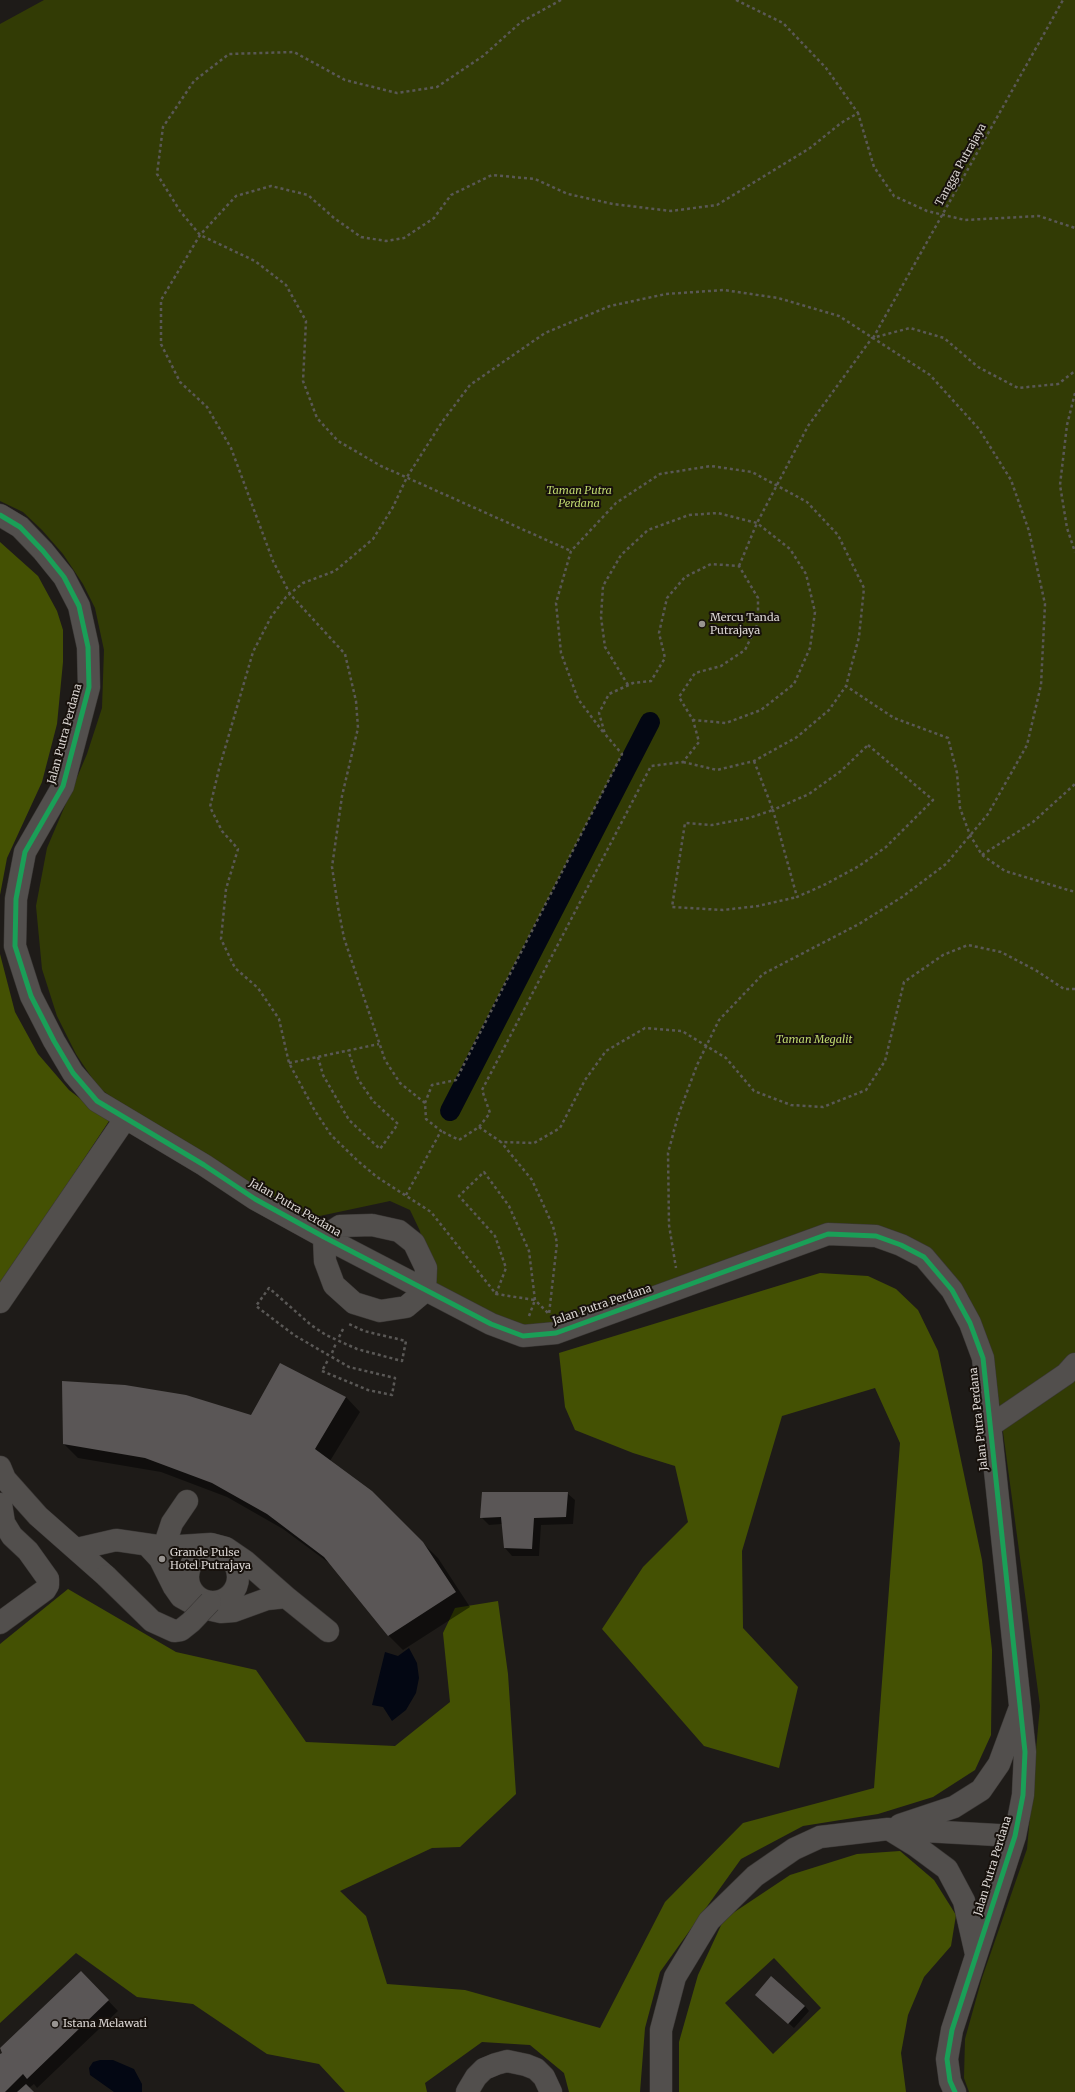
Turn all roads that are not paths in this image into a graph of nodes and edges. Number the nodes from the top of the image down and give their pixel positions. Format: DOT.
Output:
graph roads {
  1 [pos="0,515"];
  2 [pos="125,1119"];
  3 [pos="324,1237"];
  4 [pos="425,1291"];
  5 [pos="0,1302"];
  6 [pos="1075,1364"];
  7 [pos="990,1426"];
  8 [pos="0,1467"];
  9 [pos="6,1501"];
  10 [pos="187,1501"];
  11 [pos="77,1549"];
  12 [pos="157,1551"];
  13 [pos="286,1597"];
  14 [pos="210,1602"];
  15 [pos="0,1622"];
  16 [pos="328,1631"];
  17 [pos="1020,1705"];
  18 [pos="888,1829"];
  19 [pos="1015,1836"];
  20 [pos="976,1954"];
  21 [pos="467,2092"];
  22 [pos="551,2092"];
  23 [pos="662,2092"];
  24 [pos="955,2092"];
  1 -- 2 [label="street, Jalan Putra Perdana"];
  2 -- 3 [label="street, Jalan Putra Perdana"];
  2 -- 5 [label="street"];
  3 -- 4 [label="street, Jalan Putra Perdana"];
  3 -- 4 [label="street"];
  3 -- 4 [label="street"];
  4 -- 7 [label="street, Jalan Putra Perdana"];
  6 -- 7 [label="street"];
  7 -- 17 [label="street, Jalan Putra Perdana"];
  8 -- 9 [label="street"];
  9 -- 11 [label="street"];
  9 -- 15 [label="street"];
  10 -- 12 [label="street"];
  11 -- 12 [label="street"];
  11 -- 14 [label="street, bridge"];
  12 -- 13 [label="street"];
  12 -- 13 [label="street"];
  13 -- 16 [label="street"];
  17 -- 18 [label="street"];
  17 -- 19 [label="street, Jalan Putra Perdana"];
  18 -- 19 [label="street"];
  18 -- 20 [label="street"];
  18 -- 23 [label="street"];
  19 -- 20 [label="street, Jalan Putra Perdana"];
  20 -- 24 [label="street, Jalan Putra Perdana"];
  21 -- 22 [label="street"];
}
